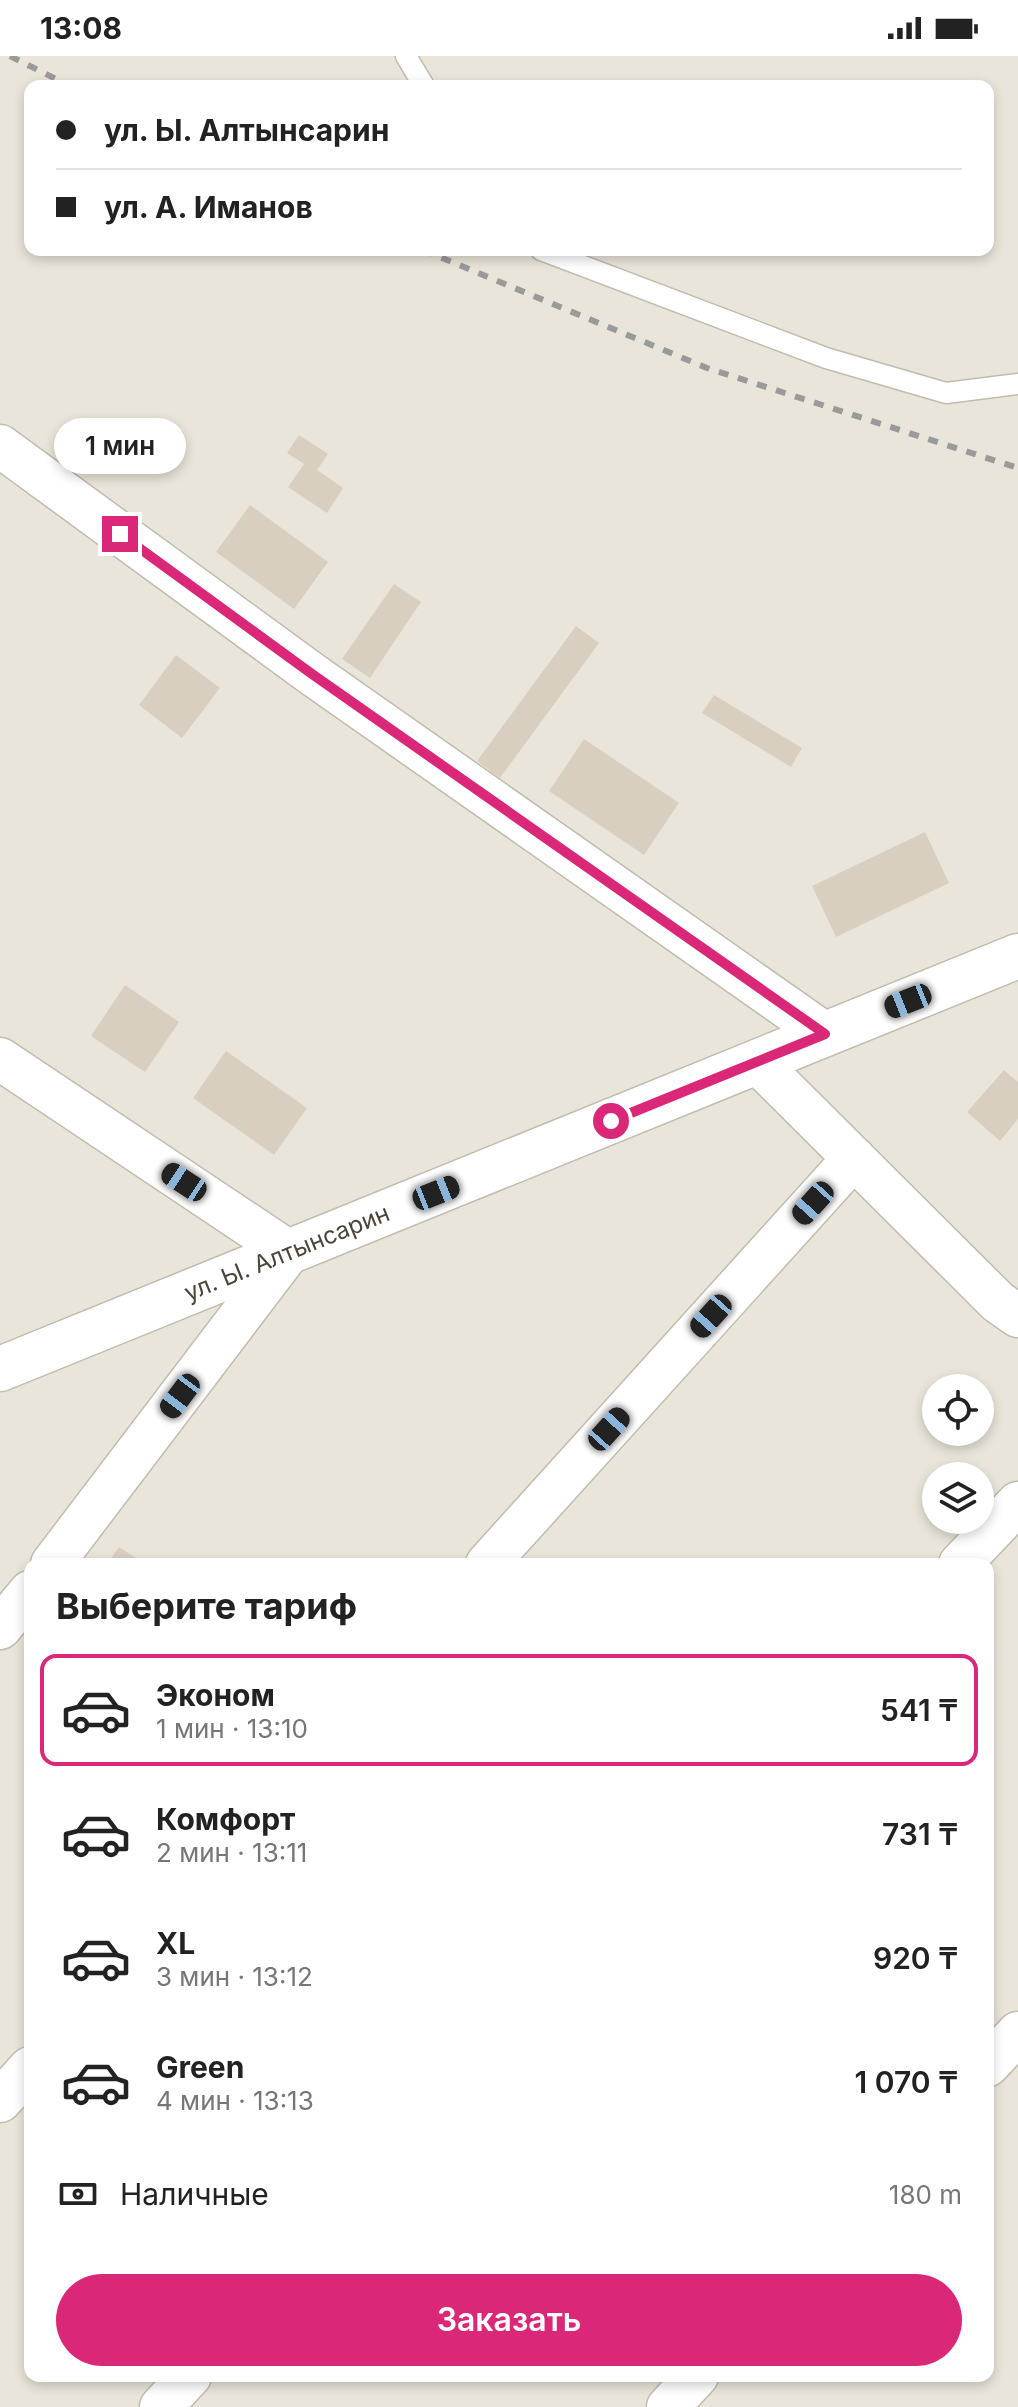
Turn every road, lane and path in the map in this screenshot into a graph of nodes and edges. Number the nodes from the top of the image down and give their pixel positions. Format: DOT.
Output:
graph roads {
  1 [pos="406,56"];
  2 [pos="420,80"];
  3 [pos="557,256"];
  4 [pos="1018,384"];
  5 [pos="0,446"];
  6 [pos="1018,956"];
  7 [pos="825,1034"];
  8 [pos="0,1059"];
  9 [pos="757,1062"];
  10 [pos="854,1158"];
  11 [pos="289,1252"];
  12 [pos="1018,1316"];
  13 [pos="0,1369"];
  14 [pos="1018,1503"];
  15 [pos="57,1558"];
  16 [pos="492,1558"];
  17 [pos="966,1558"];
  18 [pos="24,1599"];
  19 [pos="0,1628"];
  20 [pos="1018,2033"];
  21 [pos="994,2059"];
  22 [pos="24,2075"];
  23 [pos="0,2101"];
  24 [pos="184,2382"];
  25 [pos="691,2382"];
  26 [pos="161,2407"];
  27 [pos="668,2407"];
  1 -- 2 [label="lane"];
  3 -- 4 [label="lane"];
  5 -- 7 [label="street"];
  6 -- 7 [label="street, ул. Ы. Алтынсарин"];
  7 -- 9 [label="street, ул. Ы. Алтынсарин"];
  8 -- 11 [label="street"];
  9 -- 10 [label="street"];
  9 -- 11 [label="street, ул. Ы. Алтынсарин"];
  10 -- 12 [label="street"];
  10 -- 16 [label="street"];
  11 -- 13 [label="street, ул. Ы. Алтынсарин"];
  11 -- 15 [label="street"];
  14 -- 17 [label="street"];
  18 -- 19 [label="street"];
  20 -- 21 [label="street"];
  22 -- 23 [label="street"];
  24 -- 26 [label="street"];
  25 -- 27 [label="street"];
}
